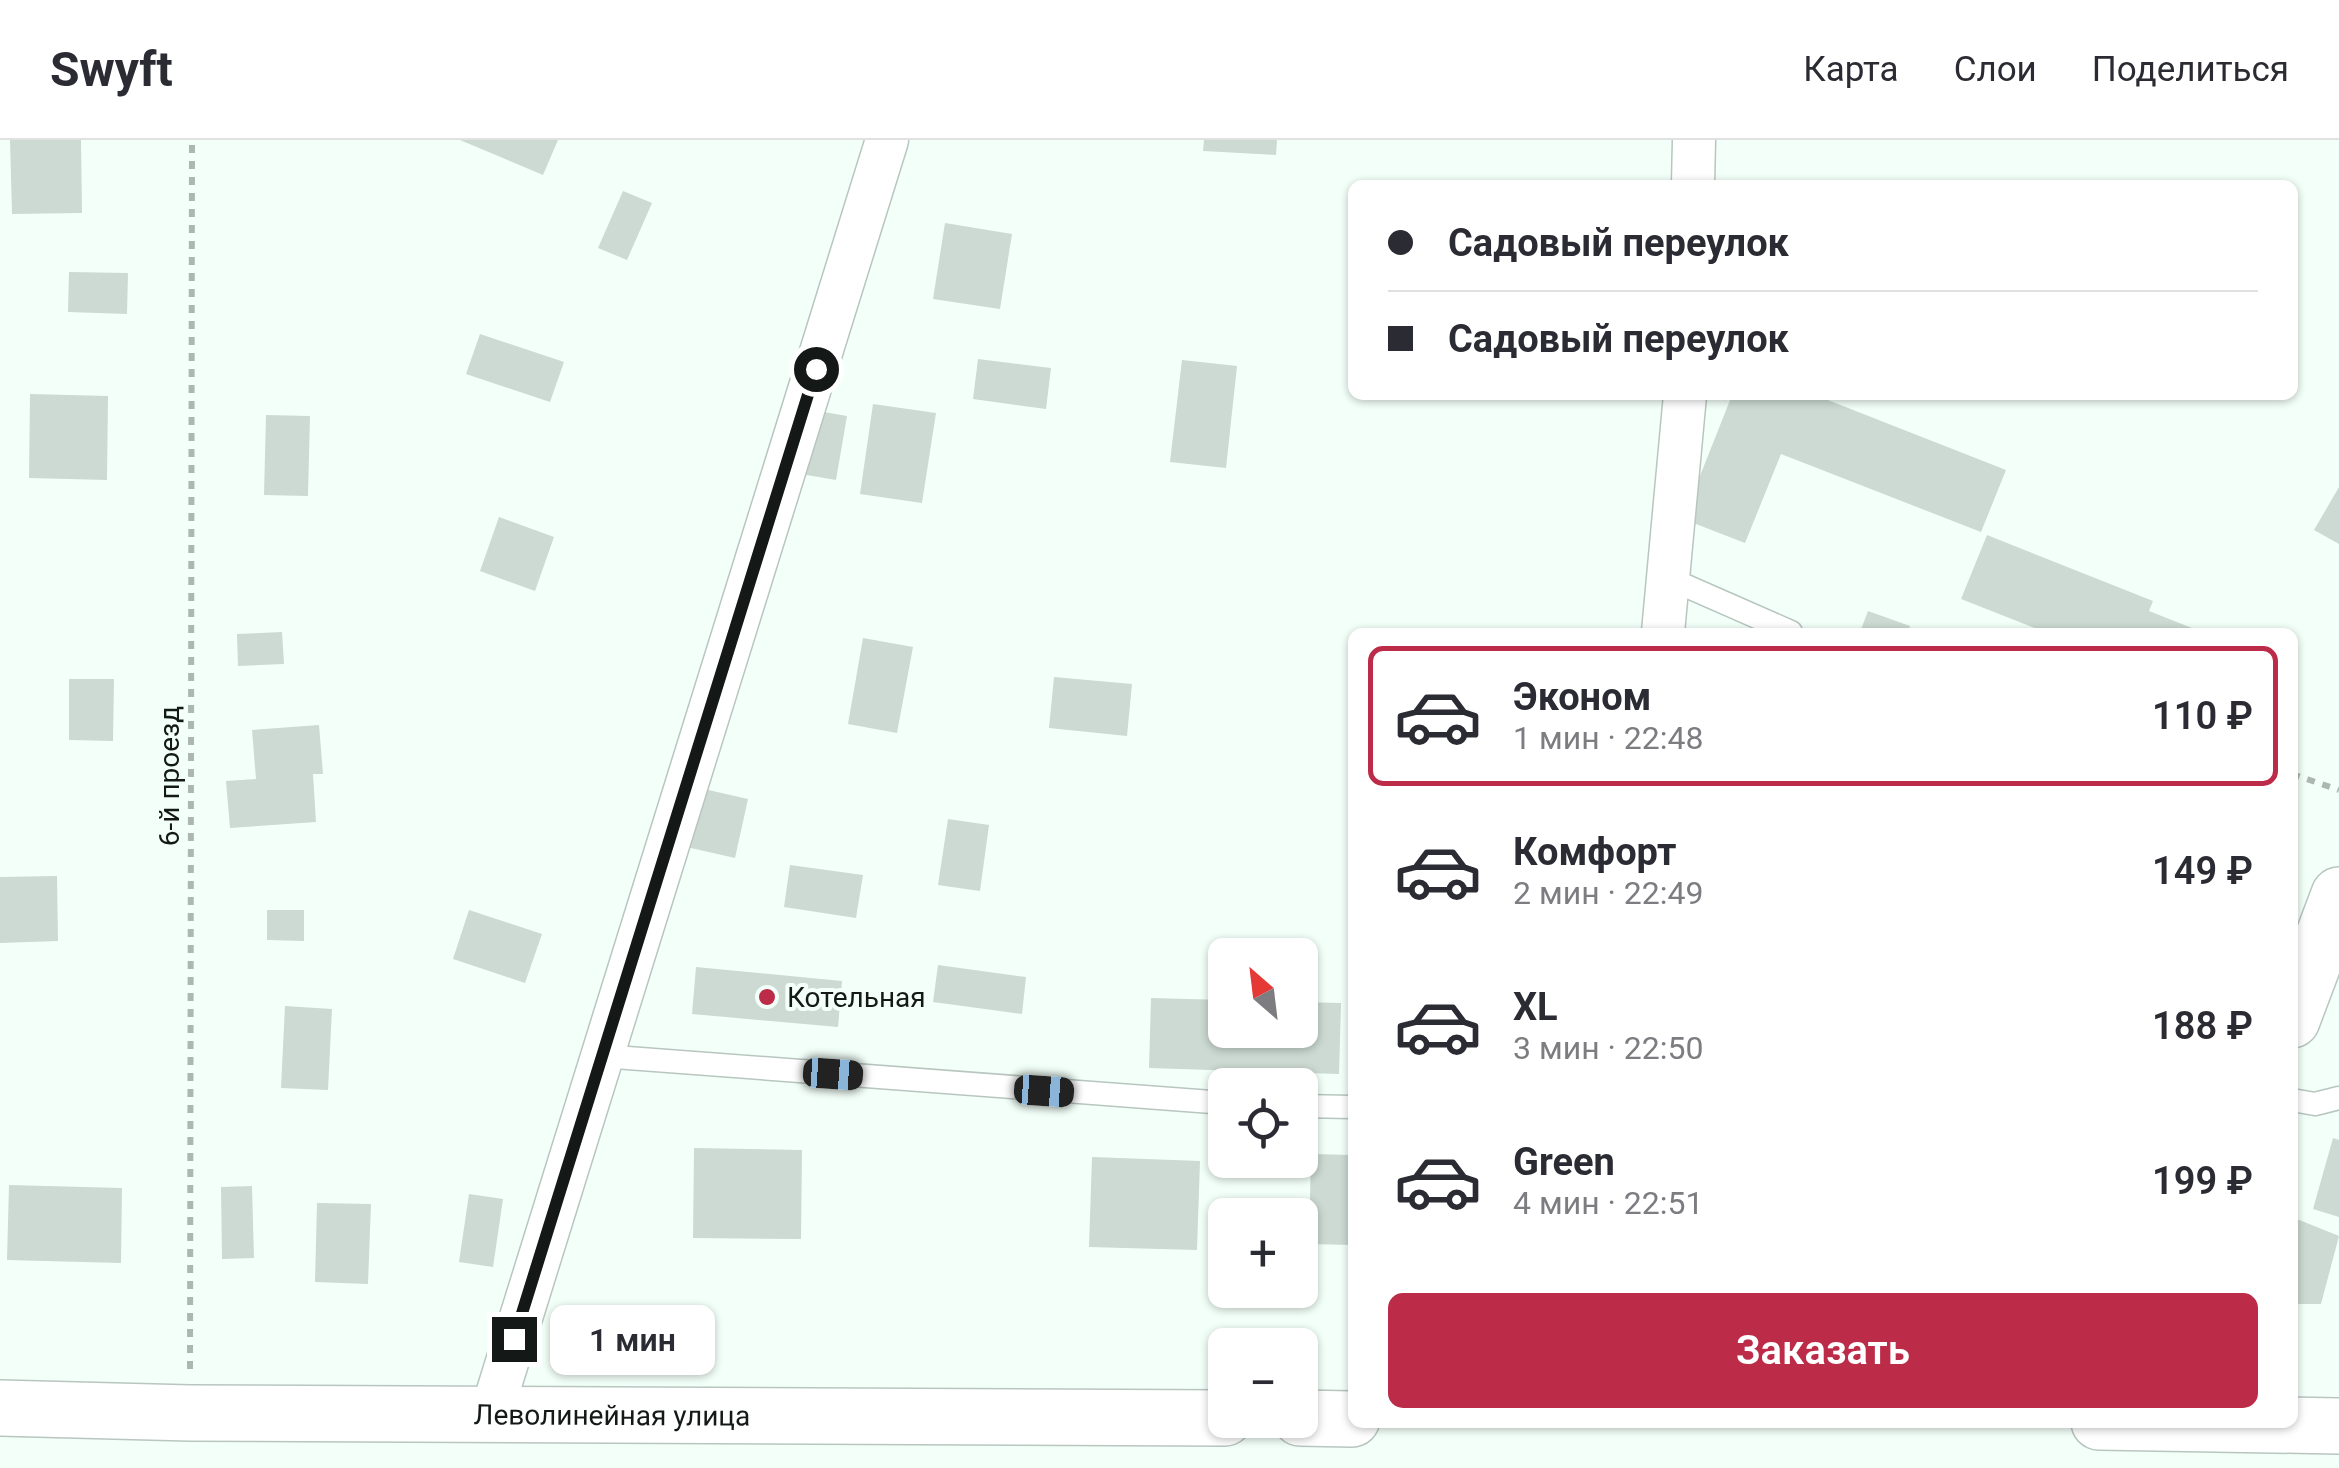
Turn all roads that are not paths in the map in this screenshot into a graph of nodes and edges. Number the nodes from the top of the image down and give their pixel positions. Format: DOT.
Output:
graph roads {
  1 [pos="887,140"];
  2 [pos="1694,140"];
  3 [pos="1693,180"];
  4 [pos="1685,400"];
  5 [pos="1668,578"];
  6 [pos="1662,628"];
  7 [pos="1781,628"];
  8 [pos="2339,895"];
  9 [pos="2298,1004"];
  10 [pos="602,1056"];
  11 [pos="2339,1098"];
  12 [pos="2298,1101"];
  13 [pos="1208,1103"];
  14 [pos="1318,1106"];
  15 [pos="1348,1107"];
  16 [pos="0,1408"];
  17 [pos="491,1414"];
  18 [pos="1208,1418"];
  19 [pos="1318,1418"];
  20 [pos="1348,1418"];
  21 [pos="2298,1425"];
  22 [pos="2339,1426"];
  1 -- 10 [label="street"];
  2 -- 3 [label="street"];
  4 -- 5 [label="street"];
  5 -- 6 [label="street"];
  5 -- 7 [label="lane"];
  8 -- 9 [label="main road"];
  10 -- 13 [label="lane"];
  10 -- 17 [label="street"];
  11 -- 12 [label="lane"];
  14 -- 15 [label="lane"];
  16 -- 17 [label="main road, Леволинейная улица"];
  17 -- 18 [label="main road, Леволинейная улица"];
  19 -- 20 [label="main road"];
  21 -- 22 [label="main road"];
}
